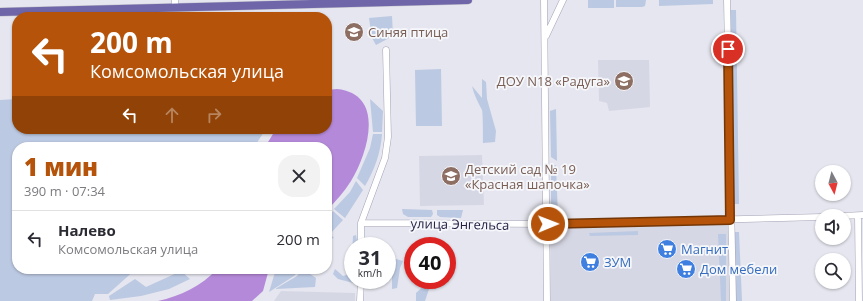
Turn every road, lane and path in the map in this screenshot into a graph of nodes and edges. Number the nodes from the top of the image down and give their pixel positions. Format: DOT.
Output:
graph roads {
  1 [pos="468,0"];
  2 [pos="544,0"];
  3 [pos="563,0"];
  4 [pos="727,0"];
  5 [pos="175,4"];
  6 [pos="0,12"];
  7 [pos="545,40"];
  8 [pos="386,50"];
  9 [pos="860,215"];
  10 [pos="815,217"];
  11 [pos="730,220"];
  12 [pos="361,223"];
  13 [pos="548,224"];
  14 [pos="361,237"];
  15 [pos="361,289"];
  16 [pos="360,301"];
  17 [pos="548,301"];
  18 [pos="733,301"];
  19 [pos="860,301"];
  1 -- 5 [label="main road"];
  2 -- 7 [label="street"];
  3 -- 7 [label="street"];
  4 -- 11 [label="street"];
  5 -- 6 [label="main road"];
  7 -- 13 [label="street"];
  8 -- 12 [label="street"];
  9 -- 19 [label="street"];
  10 -- 11 [label="street, улица Энгельса"];
  11 -- 13 [label="street, улица Энгельса"];
  11 -- 18 [label="street"];
  12 -- 13 [label="street, улица Энгельса"];
  12 -- 14 [label="street"];
  13 -- 17 [label="street"];
  15 -- 16 [label="street"];
}
